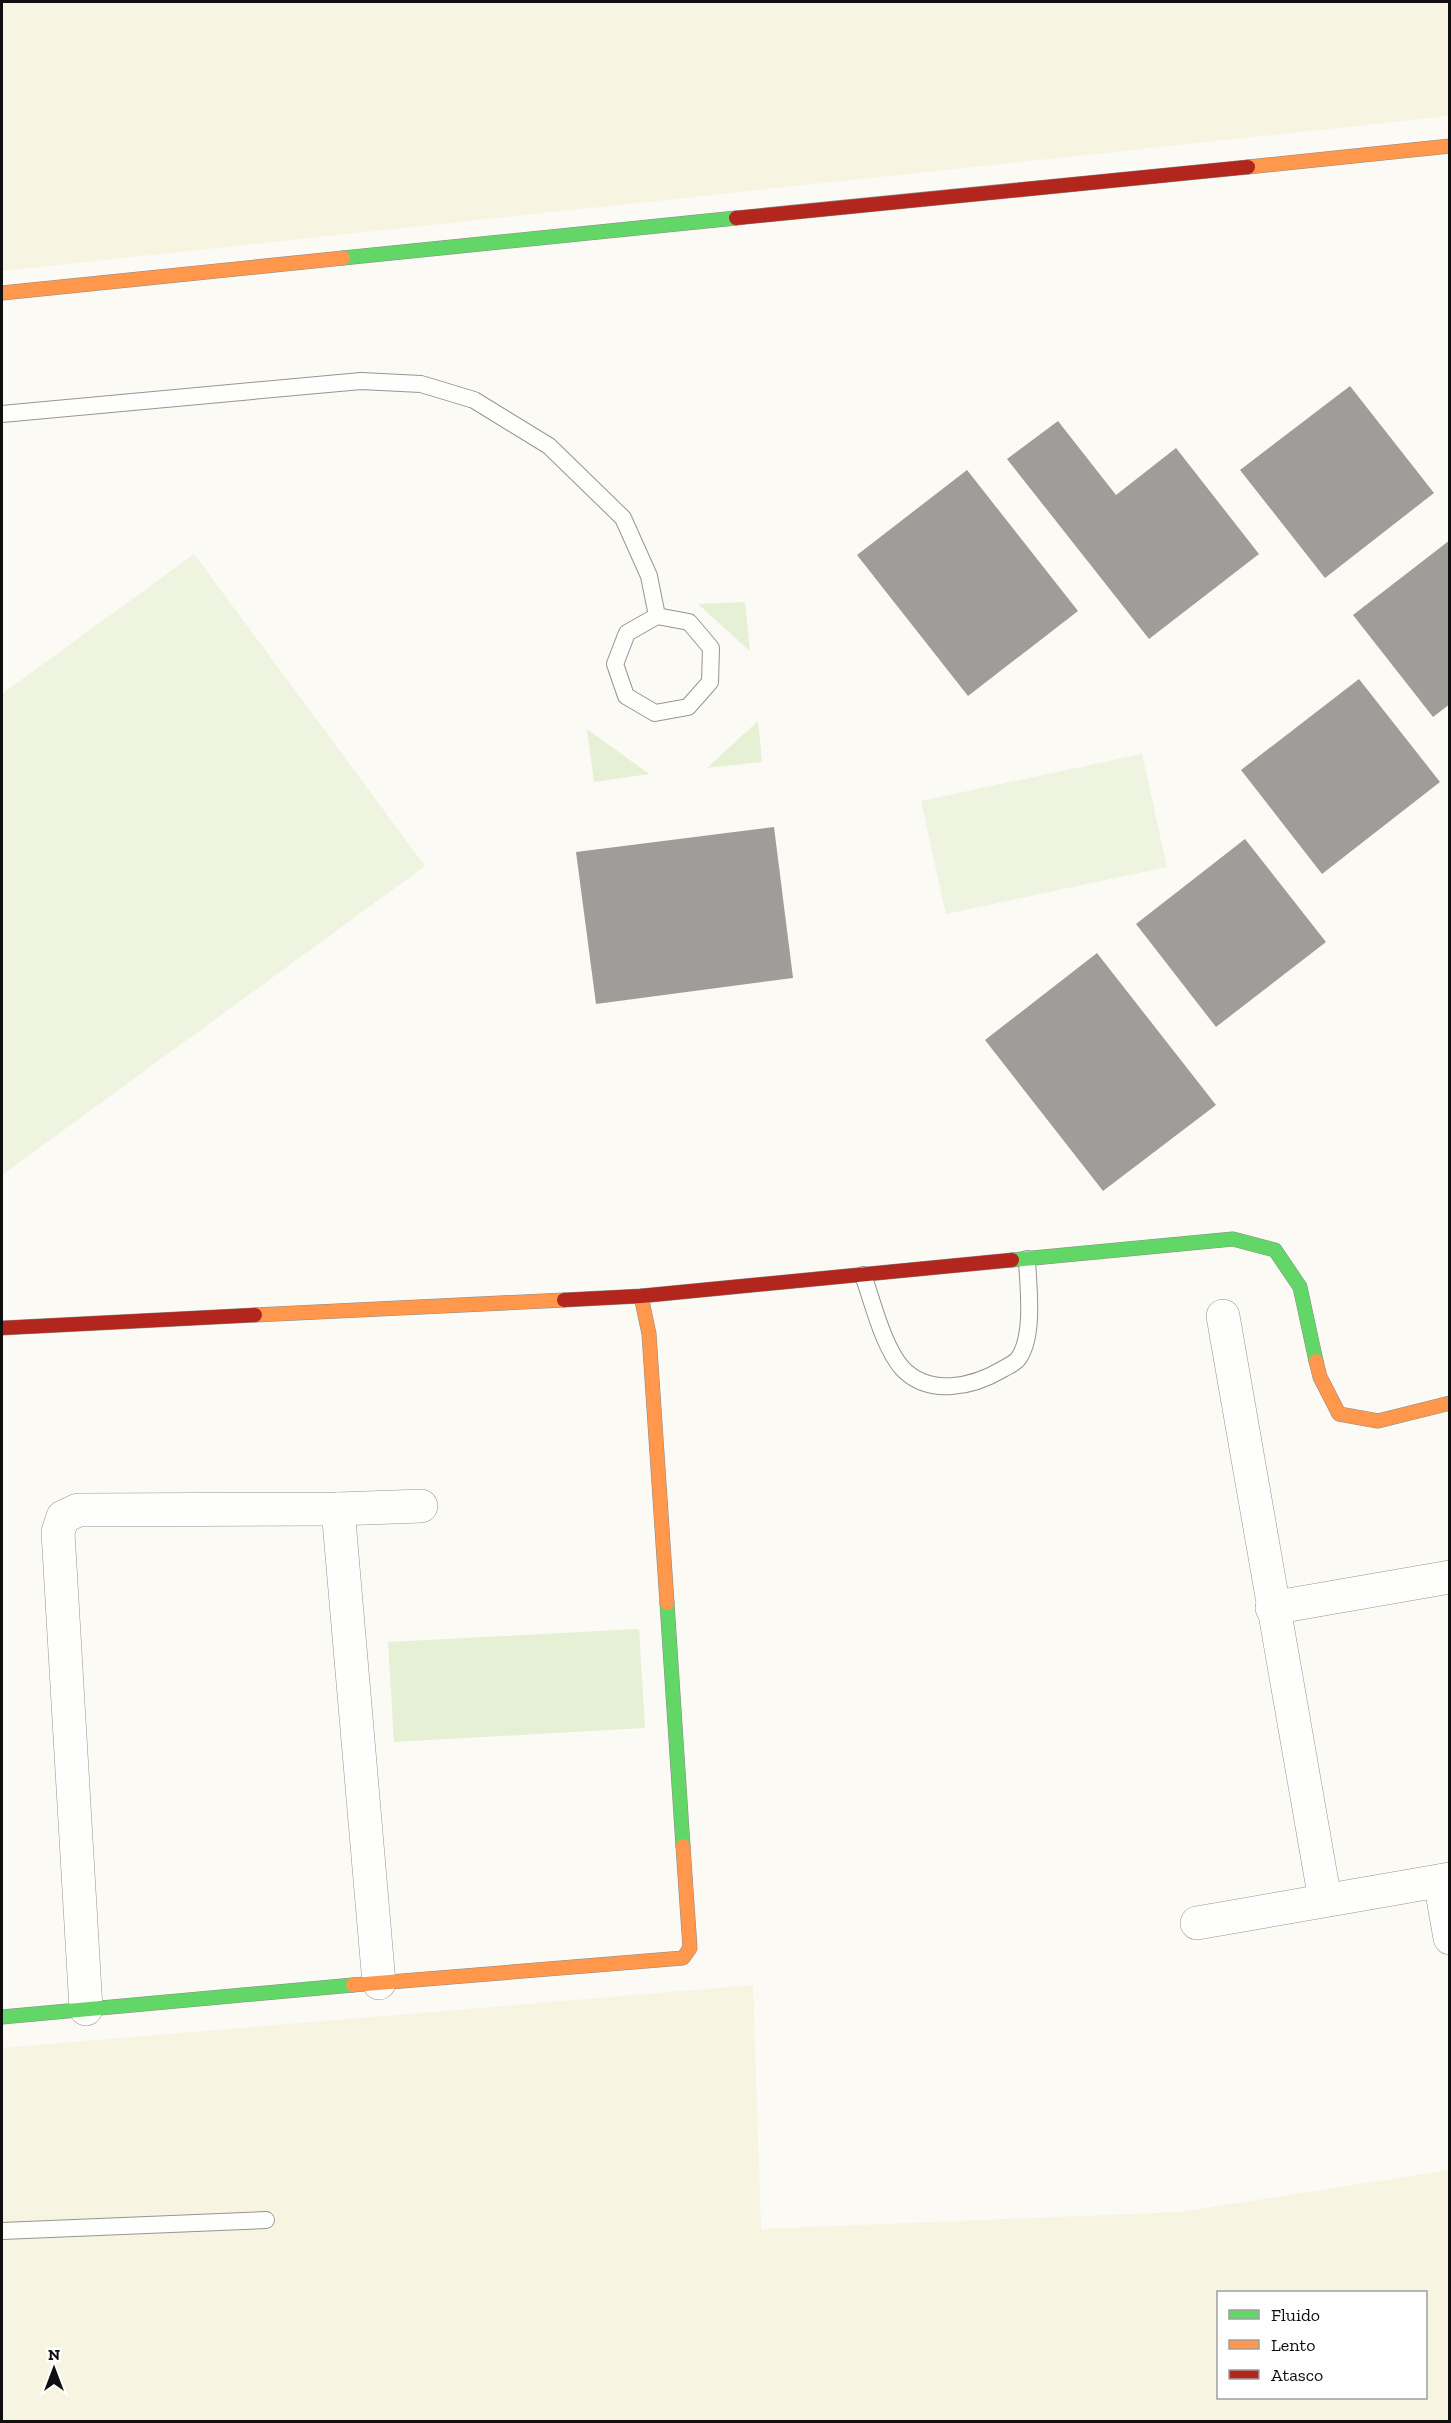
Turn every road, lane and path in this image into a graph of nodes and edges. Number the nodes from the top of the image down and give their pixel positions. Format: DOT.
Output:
graph roads {
  1 [pos="1449,146"];
  2 [pos="2,293"];
  3 [pos="2,414"];
  4 [pos="657,616"];
  5 [pos="1028,1259"];
  6 [pos="864,1275"];
  7 [pos="641,1296"];
  8 [pos="1223,1316"];
  9 [pos="2,1328"];
  10 [pos="1449,1403"];
  11 [pos="421,1506"];
  12 [pos="338,1509"];
  13 [pos="1449,1577"];
  14 [pos="1272,1608"];
  15 [pos="1445,1880"];
  16 [pos="1325,1900"];
  17 [pos="1197,1923"];
  18 [pos="1449,1938"];
  19 [pos="379,1983"];
  20 [pos="86,2009"];
  21 [pos="2,2017"];
  22 [pos="267,2220"];
  23 [pos="2,2231"];
  1 -- 2 [label="street"];
  3 -- 4 [label="lane"];
  4 -- 4 [label="lane"];
  5 -- 6 [label="street"];
  5 -- 6 [label="lane"];
  5 -- 10 [label="street"];
  6 -- 7 [label="street"];
  7 -- 9 [label="street"];
  7 -- 19 [label="street"];
  8 -- 14 [label="street"];
  11 -- 12 [label="street"];
  12 -- 19 [label="street"];
  12 -- 20 [label="street"];
  13 -- 14 [label="street"];
  14 -- 16 [label="street"];
  15 -- 16 [label="street"];
  15 -- 18 [label="street"];
  16 -- 17 [label="street"];
  19 -- 20 [label="street"];
  20 -- 21 [label="street"];
  22 -- 23 [label="lane"];
}
